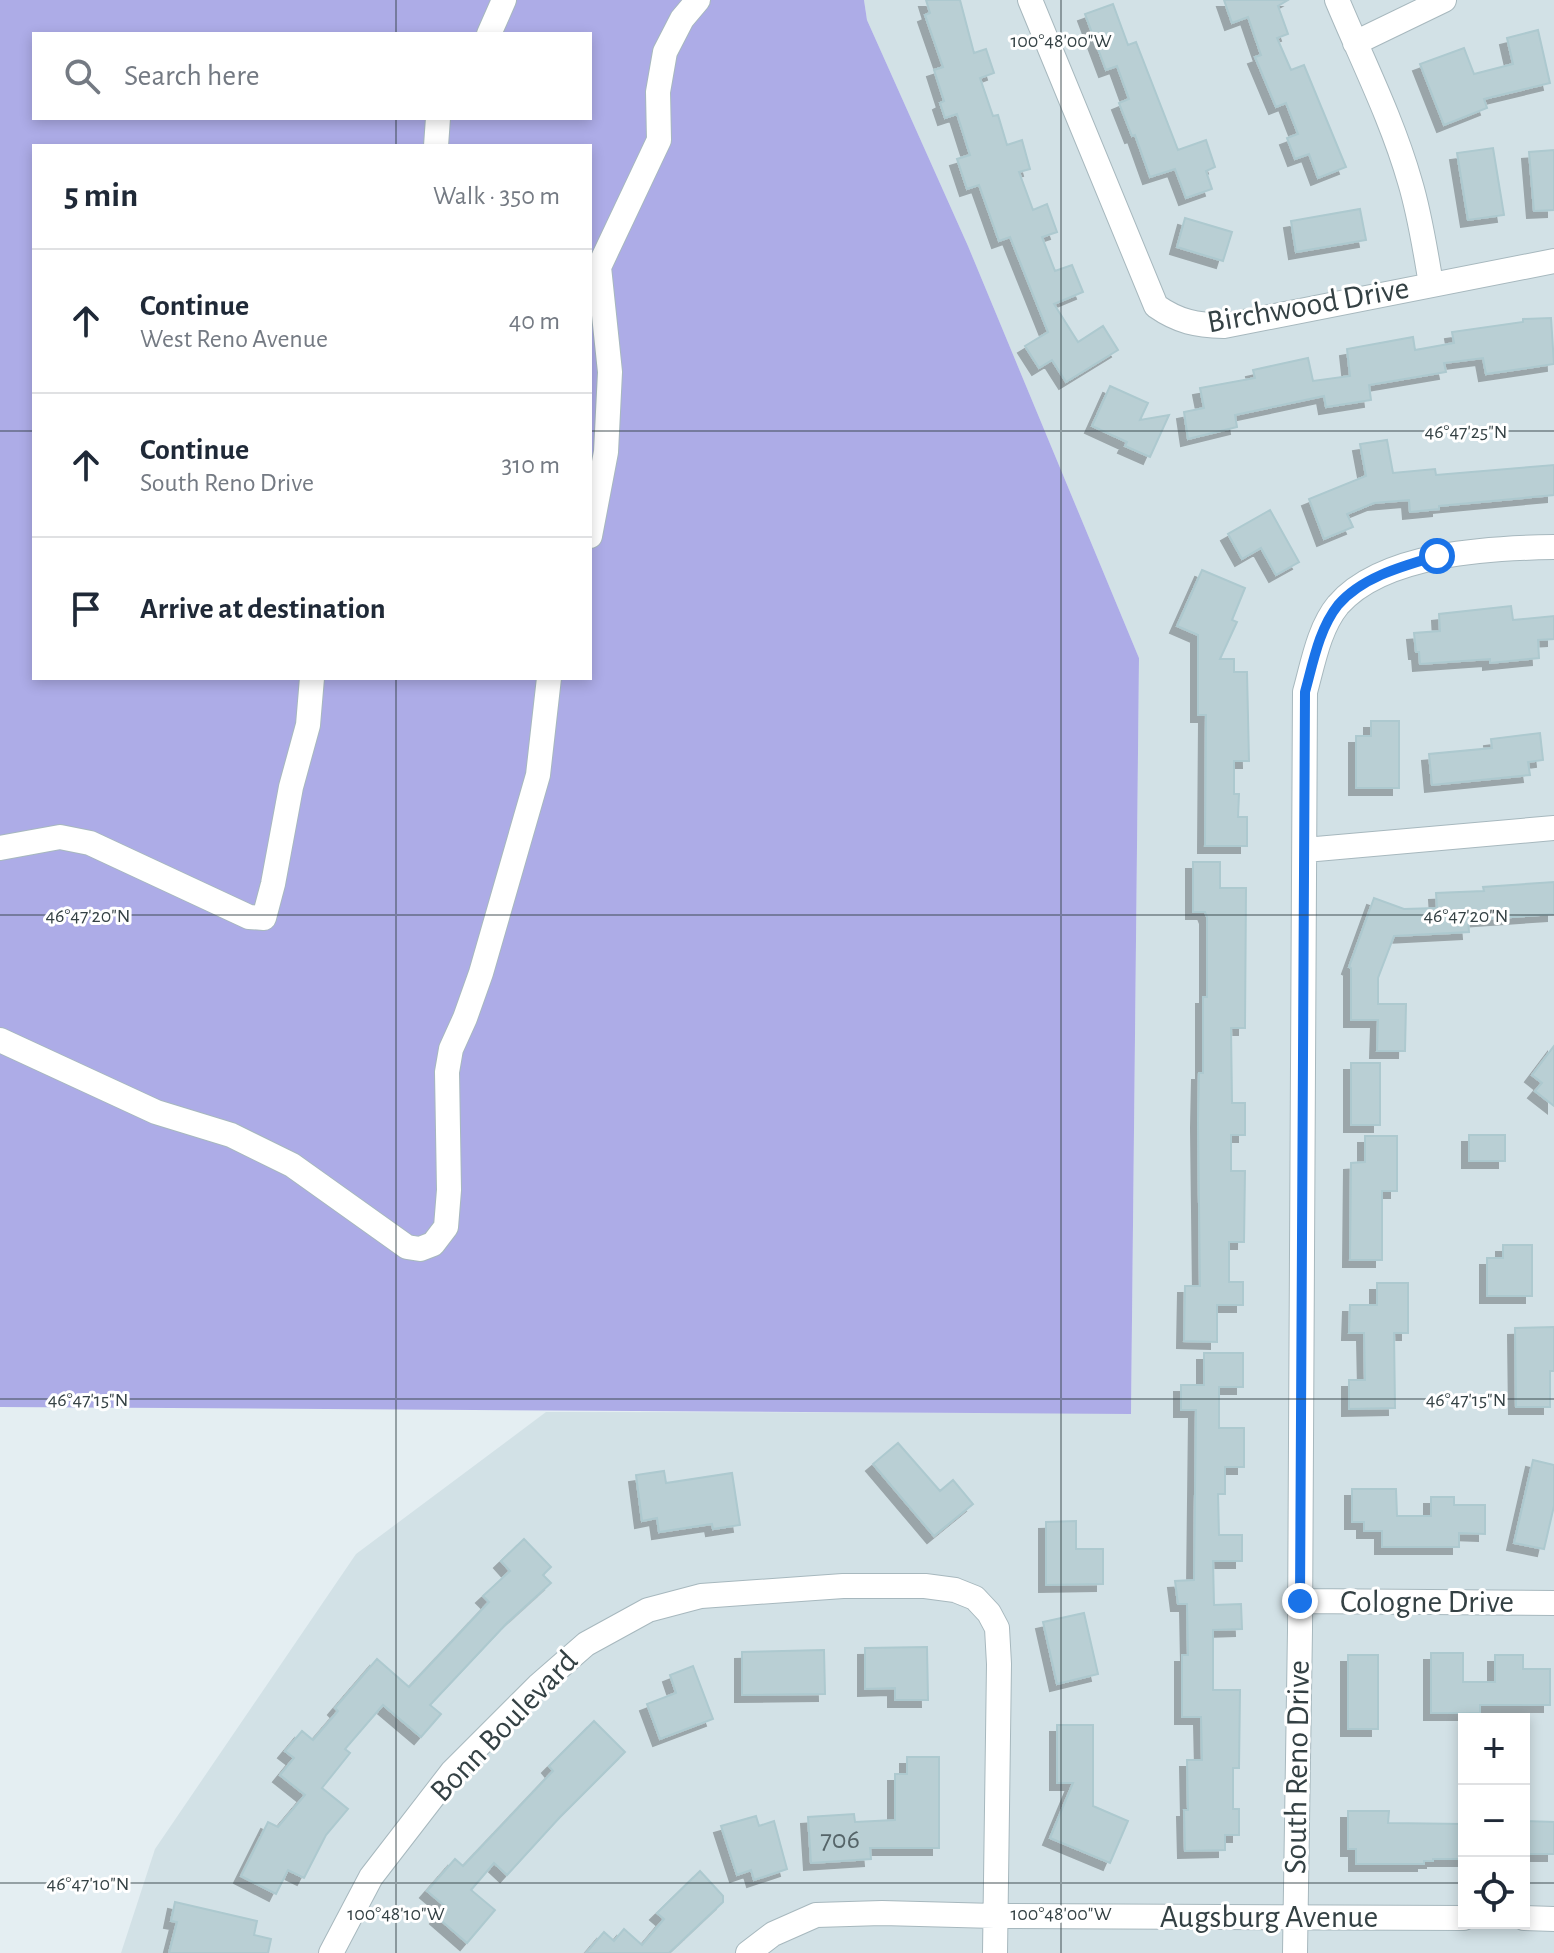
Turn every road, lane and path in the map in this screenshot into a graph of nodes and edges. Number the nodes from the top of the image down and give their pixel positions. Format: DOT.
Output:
graph roads {
  1 [pos="504,0"];
  2 [pos="698,0"];
  3 [pos="1030,0"];
  4 [pos="1337,0"];
  5 [pos="1444,0"];
  6 [pos="490,32"];
  7 [pos="1355,43"];
  8 [pos="438,120"];
  9 [pos="436,144"];
  10 [pos="1554,261"];
  11 [pos="1431,284"];
  12 [pos="592,526"];
  13 [pos="1554,547"];
  14 [pos="312,680"];
  15 [pos="549,680"];
  16 [pos="1554,828"];
  17 [pos="0,848"];
  18 [pos="1305,850"];
  19 [pos="0,1040"];
  20 [pos="1300,1601"];
  21 [pos="1554,1603"];
  22 [pos="995,1916"];
  23 [pos="1295,1917"];
  24 [pos="1458,1918"];
  25 [pos="1530,1918"];
  26 [pos="1554,1919"];
  27 [pos="331,1953"];
  28 [pos="748,1953"];
  29 [pos="995,1953"];
  30 [pos="1295,1953"];
  1 -- 6 [label="street"];
  2 -- 12 [label="street"];
  3 -- 11 [label="street, Birchwood Drive"];
  4 -- 7 [label="street"];
  5 -- 7 [label="street"];
  7 -- 11 [label="street"];
  8 -- 9 [label="street"];
  10 -- 11 [label="street, Birchwood Drive"];
  13 -- 18 [label="street, South Reno Drive"];
  14 -- 17 [label="street"];
  15 -- 19 [label="street"];
  16 -- 18 [label="street"];
  18 -- 20 [label="street, South Reno Drive"];
  20 -- 21 [label="street, Cologne Drive"];
  20 -- 23 [label="street, South Reno Drive"];
  22 -- 23 [label="street, Augsburg Avenue"];
  22 -- 27 [label="street, Bonn Boulevard"];
  22 -- 28 [label="street, Augsburg Avenue"];
  22 -- 29 [label="street, Bonn Boulevard"];
  23 -- 24 [label="street, Augsburg Avenue"];
  23 -- 30 [label="street, South Reno Drive"];
  25 -- 26 [label="street"];
}
